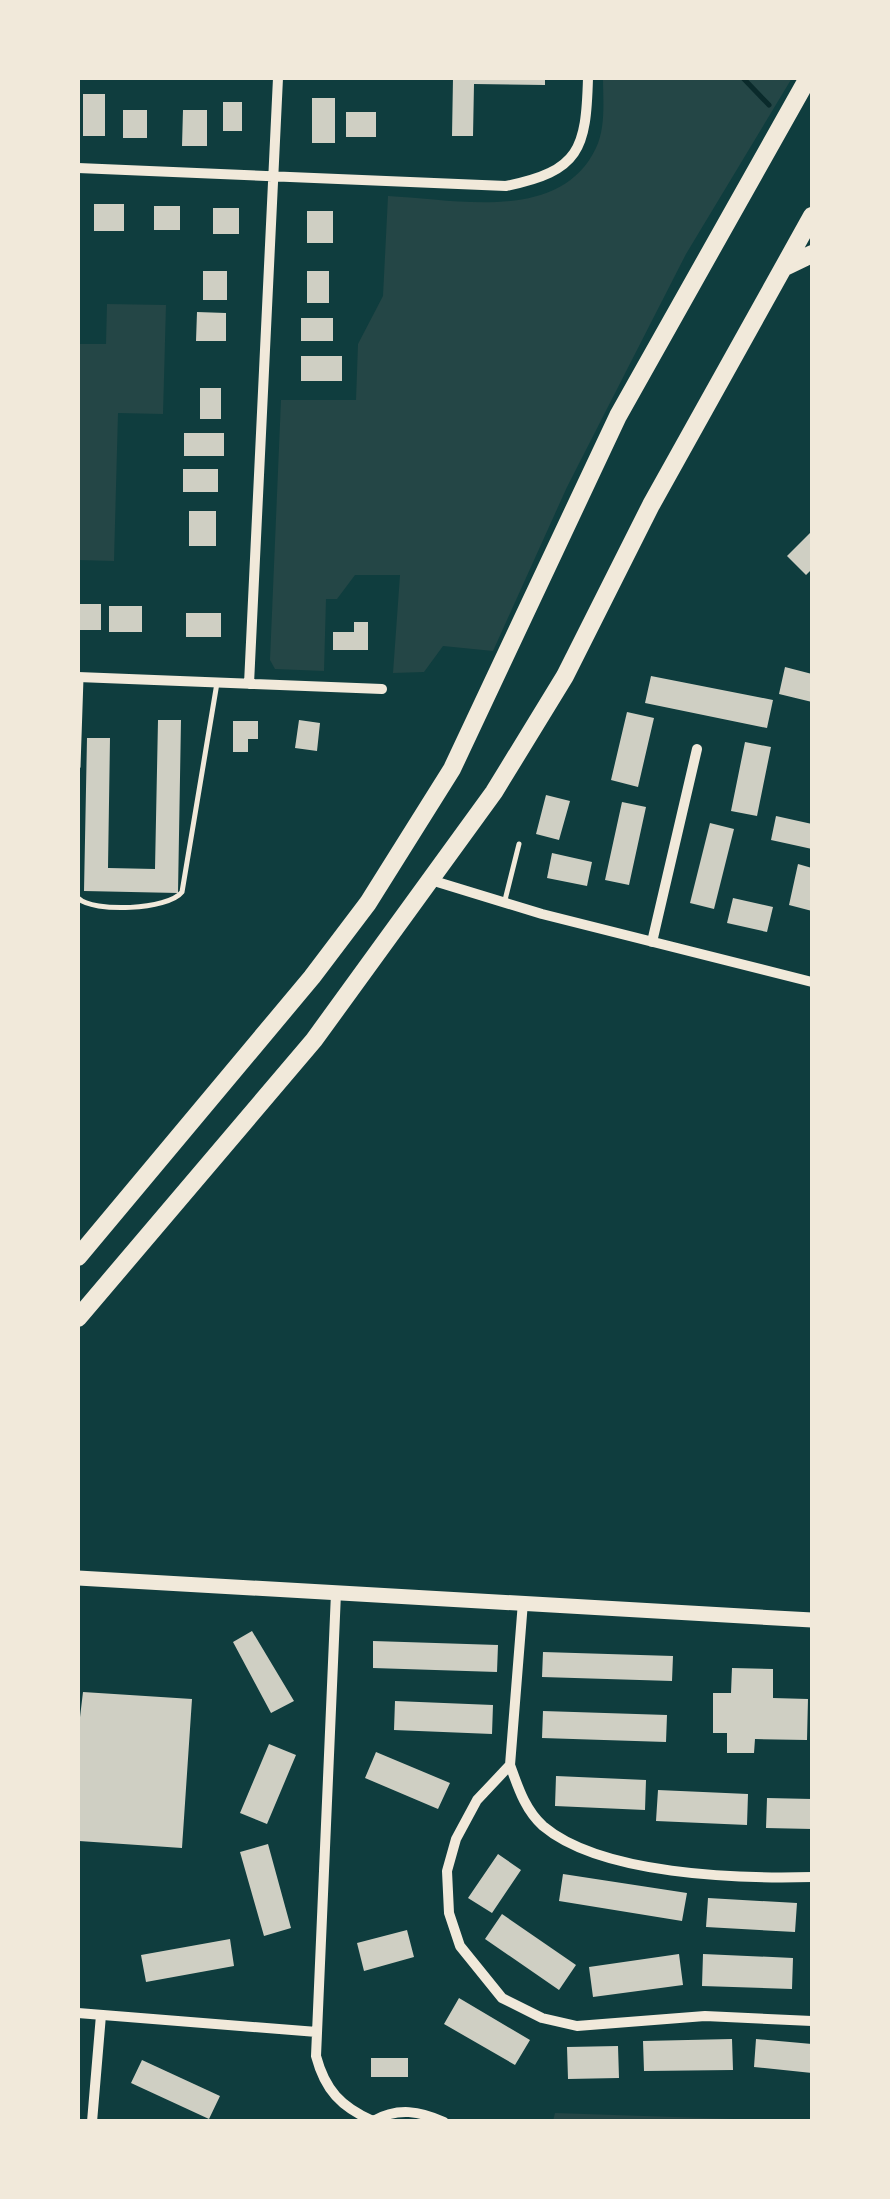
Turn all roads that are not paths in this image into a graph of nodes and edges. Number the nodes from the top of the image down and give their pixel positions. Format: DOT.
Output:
graph roads {
  1 [pos="278,78"];
  2 [pos="588,78"];
  3 [pos="808,78"];
  4 [pos="78,168"];
  5 [pos="274,174"];
  6 [pos="812,216"];
  7 [pos="812,254"];
  8 [pos="784,267"];
  9 [pos="79,678"];
  10 [pos="217,683"];
  11 [pos="250,684"];
  12 [pos="382,689"];
  13 [pos="697,748"];
  14 [pos="78,767"];
  15 [pos="519,844"];
  16 [pos="434,881"];
  17 [pos="78,898"];
  18 [pos="504,902"];
  19 [pos="652,942"];
  20 [pos="812,982"];
  21 [pos="80,1251"];
  22 [pos="78,1318"];
  23 [pos="78,1578"];
  24 [pos="336,1593"];
  25 [pos="523,1602"];
  26 [pos="812,1620"];
  27 [pos="510,1765"];
  28 [pos="812,1878"];
  29 [pos="78,2013"];
  30 [pos="101,2015"];
  31 [pos="812,2021"];
  32 [pos="318,2032"];
  33 [pos="373,2121"];
  34 [pos="92,2122"];
  35 [pos="444,2122"];
  1 -- 5 [label="street"];
  2 -- 5 [label="street"];
  3 -- 21 [label="main road"];
  4 -- 5 [label="street"];
  5 -- 11 [label="street"];
  6 -- 8 [label="main road"];
  7 -- 8 [label="main road"];
  8 -- 16 [label="main road"];
  9 -- 10 [label="street"];
  9 -- 14 [label="lane"];
  10 -- 11 [label="street"];
  10 -- 17 [label="lane"];
  11 -- 12 [label="street"];
  13 -- 19 [label="street"];
  15 -- 18 [label="lane"];
  16 -- 18 [label="street"];
  16 -- 22 [label="main road"];
  18 -- 19 [label="street"];
  19 -- 20 [label="street"];
  23 -- 24 [label="main road"];
  24 -- 25 [label="main road"];
  24 -- 32 [label="street"];
  25 -- 26 [label="main road"];
  25 -- 27 [label="street"];
  27 -- 28 [label="street"];
  27 -- 31 [label="street"];
  29 -- 30 [label="street"];
  30 -- 32 [label="street"];
  30 -- 34 [label="street"];
  32 -- 33 [label="street"];
  33 -- 35 [label="street"];
}
